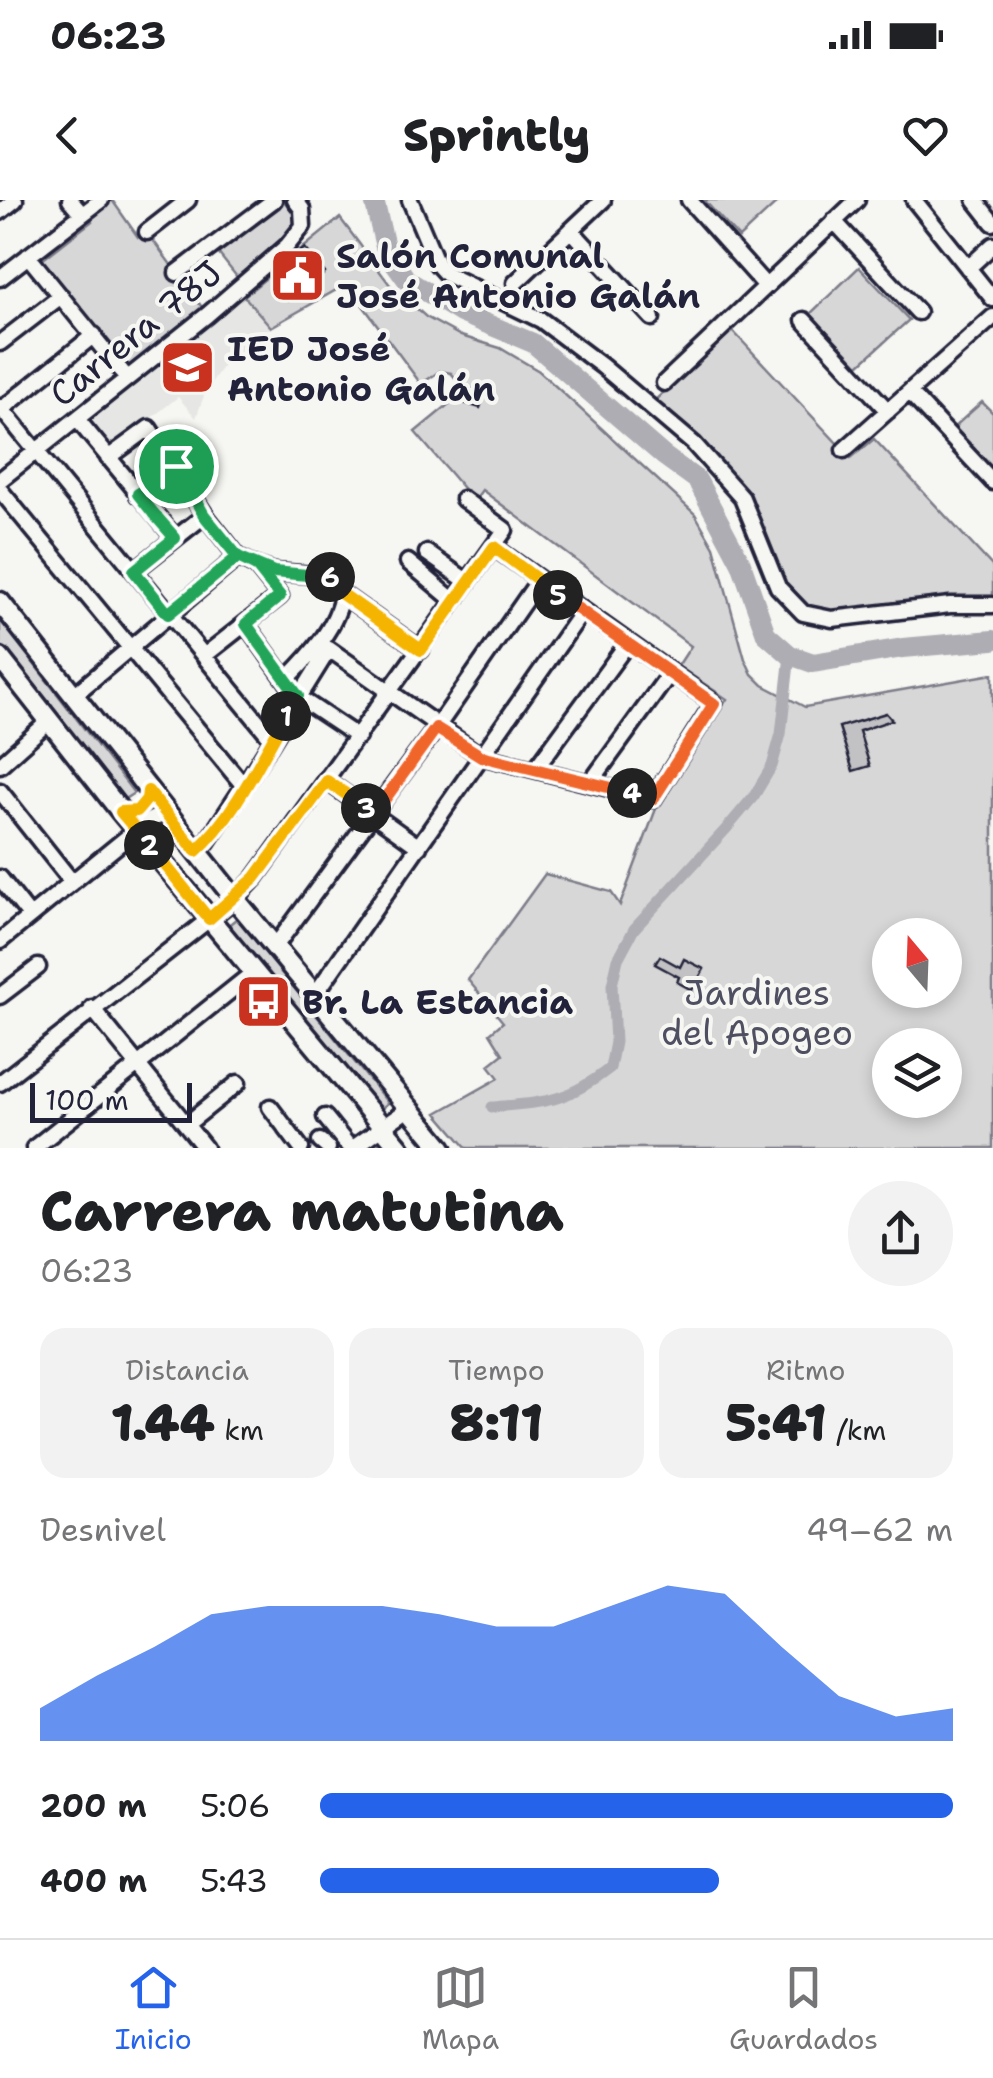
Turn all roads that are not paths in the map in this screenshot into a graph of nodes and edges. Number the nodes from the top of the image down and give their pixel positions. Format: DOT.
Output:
graph roads {
  1 [pos="15,200"];
  2 [pos="70,200"];
  3 [pos="101,200"];
  4 [pos="188,200"];
  5 [pos="274,200"];
  6 [pos="295,200"];
  7 [pos="410,200"];
  8 [pos="603,200"];
  9 [pos="689,200"];
  10 [pos="857,200"];
  11 [pos="975,200"];
  12 [pos="919,202"];
  13 [pos="0,212"];
  14 [pos="82,214"];
  15 [pos="834,221"];
  16 [pos="993,223"];
  17 [pos="571,230"];
  18 [pos="147,232"];
  19 [pos="993,245"];
  20 [pos="28,256"];
  21 [pos="968,268"];
  22 [pos="177,273"];
  23 [pos="0,278"];
  24 [pos="515,283"];
  25 [pos="766,286"];
  26 [pos="61,296"];
  27 [pos="993,300"];
  28 [pos="918,312"];
  29 [pos="652,318"];
  30 [pos="993,318"];
  31 [pos="804,320"];
  32 [pos="94,336"];
  33 [pos="0,343"];
  34 [pos="128,378"];
  35 [pos="664,382"];
  36 [pos="910,392"];
  37 [pos="1,408"];
  38 [pos="888,411"];
  39 [pos="77,419"];
  40 [pos="844,450"];
  41 [pos="36,452"];
  42 [pos="108,458"];
  43 [pos="176,466"];
  44 [pos="0,480"];
  45 [pos="993,482"];
  46 [pos="0,490"];
  47 [pos="138,494"];
  48 [pos="463,499"];
  49 [pos="204,515"];
  50 [pos="175,538"];
  51 [pos="494,547"];
  52 [pos="427,553"];
  53 [pos="238,557"];
  54 [pos="408,562"];
  55 [pos="256,566"];
  56 [pos="134,571"];
  57 [pos="538,580"];
  58 [pos="468,582"];
  59 [pos="342,594"];
  60 [pos="454,601"];
  61 [pos="0,602"];
  62 [pos="993,605"];
  63 [pos="582,612"];
  64 [pos="168,614"];
  65 [pos="246,624"];
  66 [pos="627,644"];
  67 [pos="129,648"];
  68 [pos="421,650"];
  69 [pos="204,656"];
  70 [pos="313,661"];
  71 [pos="2,664"];
  72 [pos="670,673"];
  73 [pos="288,678"];
  74 [pos="390,694"];
  75 [pos="73,696"];
  76 [pos="298,696"];
  77 [pos="49,722"];
  78 [pos="436,728"];
  79 [pos="358,737"];
  80 [pos="272,740"];
  81 [pos="481,756"];
  82 [pos="0,765"];
  83 [pos="536,768"];
  84 [pos="327,781"];
  85 [pos="591,782"];
  86 [pos="244,786"];
  87 [pos="0,790"];
  88 [pos="148,791"];
  89 [pos="121,812"];
  90 [pos="166,813"];
  91 [pos="374,814"];
  92 [pos="136,830"];
  93 [pos="418,847"];
  94 [pos="196,851"];
  95 [pos="0,878"];
  96 [pos="72,882"];
  97 [pos="15,896"];
  98 [pos="235,899"];
  99 [pos="0,908"];
  100 [pos="30,916"];
  101 [pos="209,919"];
  102 [pos="0,940"];
  103 [pos="274,948"];
  104 [pos="38,967"];
  105 [pos="254,972"];
  106 [pos="0,996"];
  107 [pos="314,996"];
  108 [pos="92,1008"];
  109 [pos="139,1066"];
  110 [pos="0,1082"];
  111 [pos="238,1083"];
  112 [pos="270,1106"];
  113 [pos="408,1110"];
  114 [pos="325,1118"];
  115 [pos="187,1124"];
  116 [pos="382,1128"];
  117 [pos="34,1148"];
  118 [pos="206,1148"];
  119 [pos="302,1148"];
  120 [pos="352,1148"];
  121 [pos="400,1148"];
  122 [pos="442,1148"];
  1 -- 13 [label="street"];
  2 -- 14 [label="street"];
  3 -- 14 [label="street"];
  4 -- 18 [label="street"];
  5 -- 22 [label="street"];
  6 -- 34 [label="street, Carrera 78J"];
  7 -- 62 [label="street"];
  8 -- 17 [label="street"];
  9 -- 25 [label="street"];
  10 -- 15 [label="street"];
  11 -- 16 [label="street"];
  12 -- 21 [label="street"];
  14 -- 20 [label="street"];
  15 -- 25 [label="street"];
  15 -- 28 [label="street"];
  17 -- 24 [label="street"];
  17 -- 29 [label="street"];
  19 -- 21 [label="street"];
  20 -- 23 [label="street"];
  20 -- 26 [label="street"];
  21 -- 27 [label="street"];
  25 -- 35 [label="street"];
  26 -- 32 [label="street"];
  26 -- 33 [label="street"];
  30 -- 36 [label="street"];
  31 -- 38 [label="street"];
  32 -- 34 [label="street"];
  32 -- 37 [label="street"];
  34 -- 39 [label="street, Carrera 78J"];
  36 -- 38 [label="street"];
  36 -- 45 [label="street"];
  37 -- 41 [label="street"];
  38 -- 40 [label="street"];
  39 -- 41 [label="street, Carrera 78J"];
  39 -- 42 [label="street"];
  41 -- 44 [label="street, Carrera 78J"];
  41 -- 56 [label="street"];
  42 -- 43 [label="street"];
  42 -- 47 [label="street"];
  43 -- 47 [label="street"];
  43 -- 49 [label="street"];
  46 -- 67 [label="street"];
  47 -- 50 [label="street"];
  48 -- 51 [label="street"];
  49 -- 50 [label="street"];
  49 -- 53 [label="street"];
  50 -- 56 [label="street"];
  51 -- 57 [label="street"];
  51 -- 58 [label="street"];
  52 -- 58 [label="street"];
  53 -- 55 [label="street"];
  53 -- 64 [label="street"];
  54 -- 60 [label="street"];
  55 -- 59 [label="street"];
  55 -- 65 [label="street"];
  56 -- 64 [label="street"];
  57 -- 63 [label="street"];
  57 -- 78 [label="street"];
  58 -- 60 [label="street"];
  59 -- 68 [label="street"];
  59 -- 70 [label="street"];
  60 -- 68 [label="street"];
  61 -- 75 [label="main road"];
  63 -- 66 [label="street"];
  63 -- 81 [label="street"];
  64 -- 67 [label="street"];
  64 -- 69 [label="street"];
  65 -- 69 [label="street"];
  65 -- 73 [label="street"];
  66 -- 72 [label="street"];
  66 -- 83 [label="street"];
  67 -- 75 [label="street"];
  67 -- 86 [label="street"];
  68 -- 74 [label="street"];
  69 -- 80 [label="street"];
  70 -- 73 [label="street"];
  70 -- 74 [label="street"];
  70 -- 76 [label="street"];
  71 -- 77 [label="main road"];
  72 -- 85 [label="street"];
  72 -- 85 [label="street"];
  73 -- 76 [label="street"];
  74 -- 78 [label="street"];
  74 -- 79 [label="street"];
  75 -- 88 [label="main road"];
  76 -- 79 [label="street"];
  76 -- 80 [label="street"];
  77 -- 82 [label="street"];
  77 -- 89 [label="main road"];
  78 -- 81 [label="street"];
  78 -- 91 [label="street"];
  79 -- 84 [label="street"];
  80 -- 86 [label="street"];
  81 -- 83 [label="street"];
  81 -- 93 [label="street"];
  83 -- 85 [label="street"];
  84 -- 91 [label="street"];
  84 -- 98 [label="street"];
  86 -- 94 [label="street"];
  87 -- 96 [label="street"];
  88 -- 89 [label="main road"];
  88 -- 90 [label="main road"];
  89 -- 92 [label="main road"];
  90 -- 92 [label="street"];
  90 -- 94 [label="main road"];
  91 -- 93 [label="street"];
  91 -- 103 [label="street"];
  92 -- 96 [label="street"];
  92 -- 101 [label="main road"];
  93 -- 107 [label="street"];
  94 -- 98 [label="main road"];
  95 -- 97 [label="street"];
  96 -- 100 [label="street"];
  97 -- 99 [label="street"];
  97 -- 100 [label="street"];
  98 -- 101 [label="street"];
  98 -- 103 [label="main road"];
  100 -- 102 [label="street"];
  101 -- 105 [label="main road"];
  101 -- 108 [label="street"];
  103 -- 107 [label="main road"];
  104 -- 106 [label="street"];
  105 -- 109 [label="street"];
  105 -- 116 [label="main road"];
  107 -- 113 [label="main road"];
  108 -- 109 [label="street"];
  108 -- 110 [label="street"];
  109 -- 115 [label="street"];
  109 -- 117 [label="street"];
  111 -- 115 [label="street"];
  112 -- 119 [label="street"];
  113 -- 116 [label="street"];
  113 -- 122 [label="main road"];
  114 -- 120 [label="street"];
  115 -- 118 [label="street"];
  116 -- 120 [label="street"];
  116 -- 121 [label="main road"];
}
